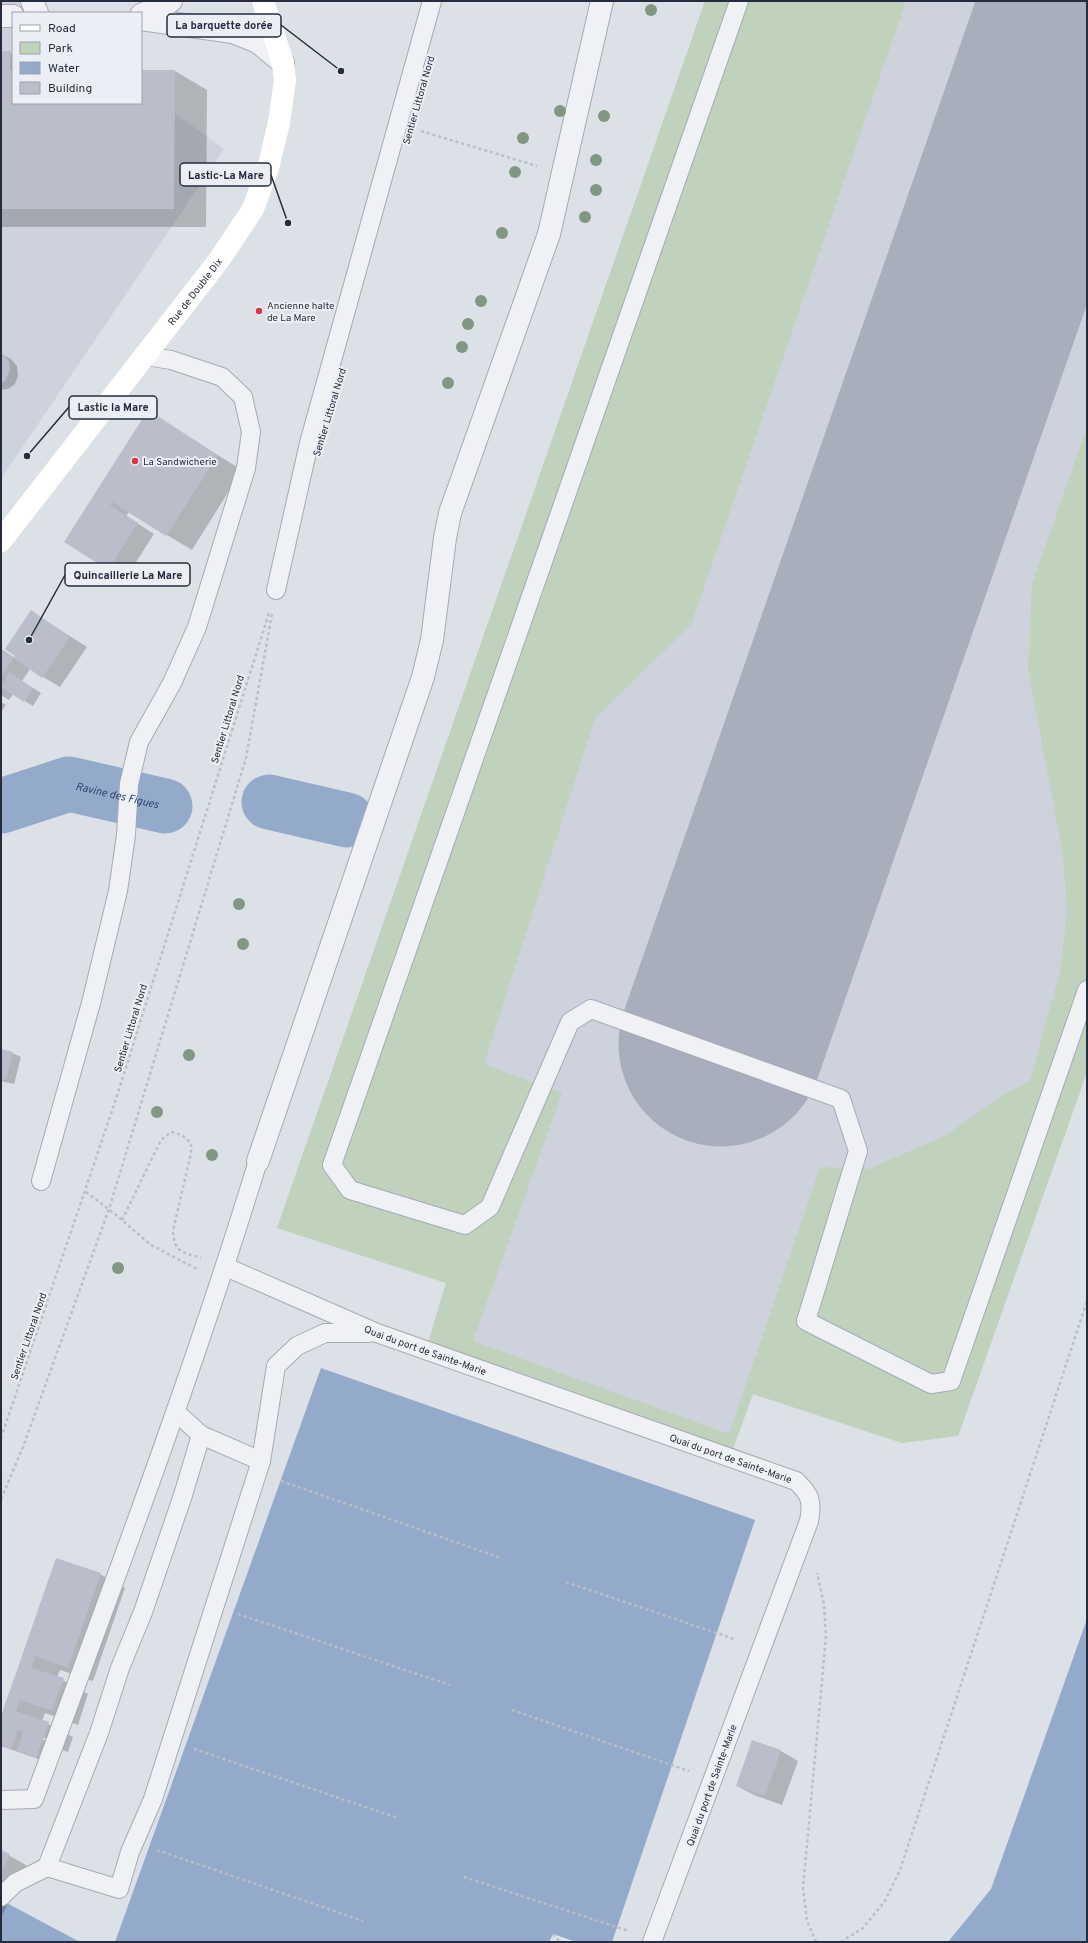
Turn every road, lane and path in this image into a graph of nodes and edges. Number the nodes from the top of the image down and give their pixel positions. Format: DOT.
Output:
graph roads {
  1 [pos="32,1"];
  2 [pos="171,1"];
  3 [pos="263,1"];
  4 [pos="432,1"];
  5 [pos="602,1"];
  6 [pos="739,1"];
  7 [pos="37,12"];
  8 [pos="142,15"];
  9 [pos="1,16"];
  10 [pos="12,16"];
  11 [pos="142,18"];
  12 [pos="283,63"];
  13 [pos="398,124"];
  14 [pos="563,174"];
  15 [pos="146,356"];
  16 [pos="1,541"];
  17 [pos="276,590"];
  18 [pos="1087,990"];
  19 [pos="258,1161"];
  20 [pos="41,1181"];
  21 [pos="86,1192"];
  22 [pos="109,1209"];
  23 [pos="122,1220"];
  24 [pos="224,1274"];
  25 [pos="1087,1301"];
  26 [pos="377,1333"];
  27 [pos="176,1412"];
  28 [pos="201,1435"];
  29 [pos="1,1438"];
  30 [pos="261,1461"];
  31 [pos="280,1481"];
  32 [pos="1,1499"];
  33 [pos="797,1551"];
  34 [pos="501,1558"];
  35 [pos="566,1582"];
  36 [pos="233,1612"];
  37 [pos="716,1633"];
  38 [pos="450,1685"];
  39 [pos="512,1710"];
  40 [pos="192,1748"];
  41 [pos="672,1765"];
  42 [pos="4,1800"];
  43 [pos="398,1818"];
  44 [pos="156,1850"];
  45 [pos="47,1867"];
  46 [pos="464,1877"];
  47 [pos="1,1897"];
  48 [pos="363,1921"];
  49 [pos="617,1927"];
  50 [pos="553,1934"];
  51 [pos="560,1942"];
  52 [pos="652,1942"];
  53 [pos="816,1942"];
  54 [pos="841,1942"];
  1 -- 7 [label="street"];
  2 -- 8 [label="street"];
  3 -- 12 [label="street, Rue de Double Dix"];
  4 -- 13 [label="lane"];
  5 -- 14 [label="street"];
  6 -- 18 [label="lane"];
  9 -- 10 [label="street"];
  11 -- 12 [label="street"];
  12 -- 15 [label="street, Rue de Double Dix"];
  13 -- 14 [label="path"];
  13 -- 17 [label="lane"];
  14 -- 19 [label="street"];
  15 -- 16 [label="street, Rue de Double Dix"];
  15 -- 20 [label="lane"];
  17 -- 21 [label="path, Sentier Littoral Nord"];
  17 -- 22 [label="path"];
  19 -- 24 [label="lane"];
  21 -- 22 [label="path"];
  21 -- 29 [label="path, Sentier Littoral Nord"];
  22 -- 23 [label="path"];
  22 -- 32 [label="path"];
  23 -- 24 [label="path"];
  23 -- 24 [label="path"];
  24 -- 26 [label="lane, Quai du port de Sainte-Marie"];
  24 -- 27 [label="lane"];
  25 -- 54 [label="path"];
  26 -- 30 [label="lane"];
  26 -- 33 [label="lane, Quai du port de Sainte-Marie"];
  27 -- 28 [label="lane"];
  27 -- 42 [label="lane"];
  28 -- 30 [label="lane"];
  28 -- 45 [label="lane"];
  30 -- 45 [label="lane"];
  31 -- 34 [label="path"];
  33 -- 52 [label="lane, Quai du port de Sainte-Marie"];
  33 -- 53 [label="path"];
  35 -- 37 [label="path"];
  36 -- 38 [label="path"];
  39 -- 41 [label="path"];
  40 -- 43 [label="path"];
  44 -- 48 [label="path"];
  45 -- 47 [label="lane"];
  46 -- 49 [label="path"];
  50 -- 51 [label="path"];
}
